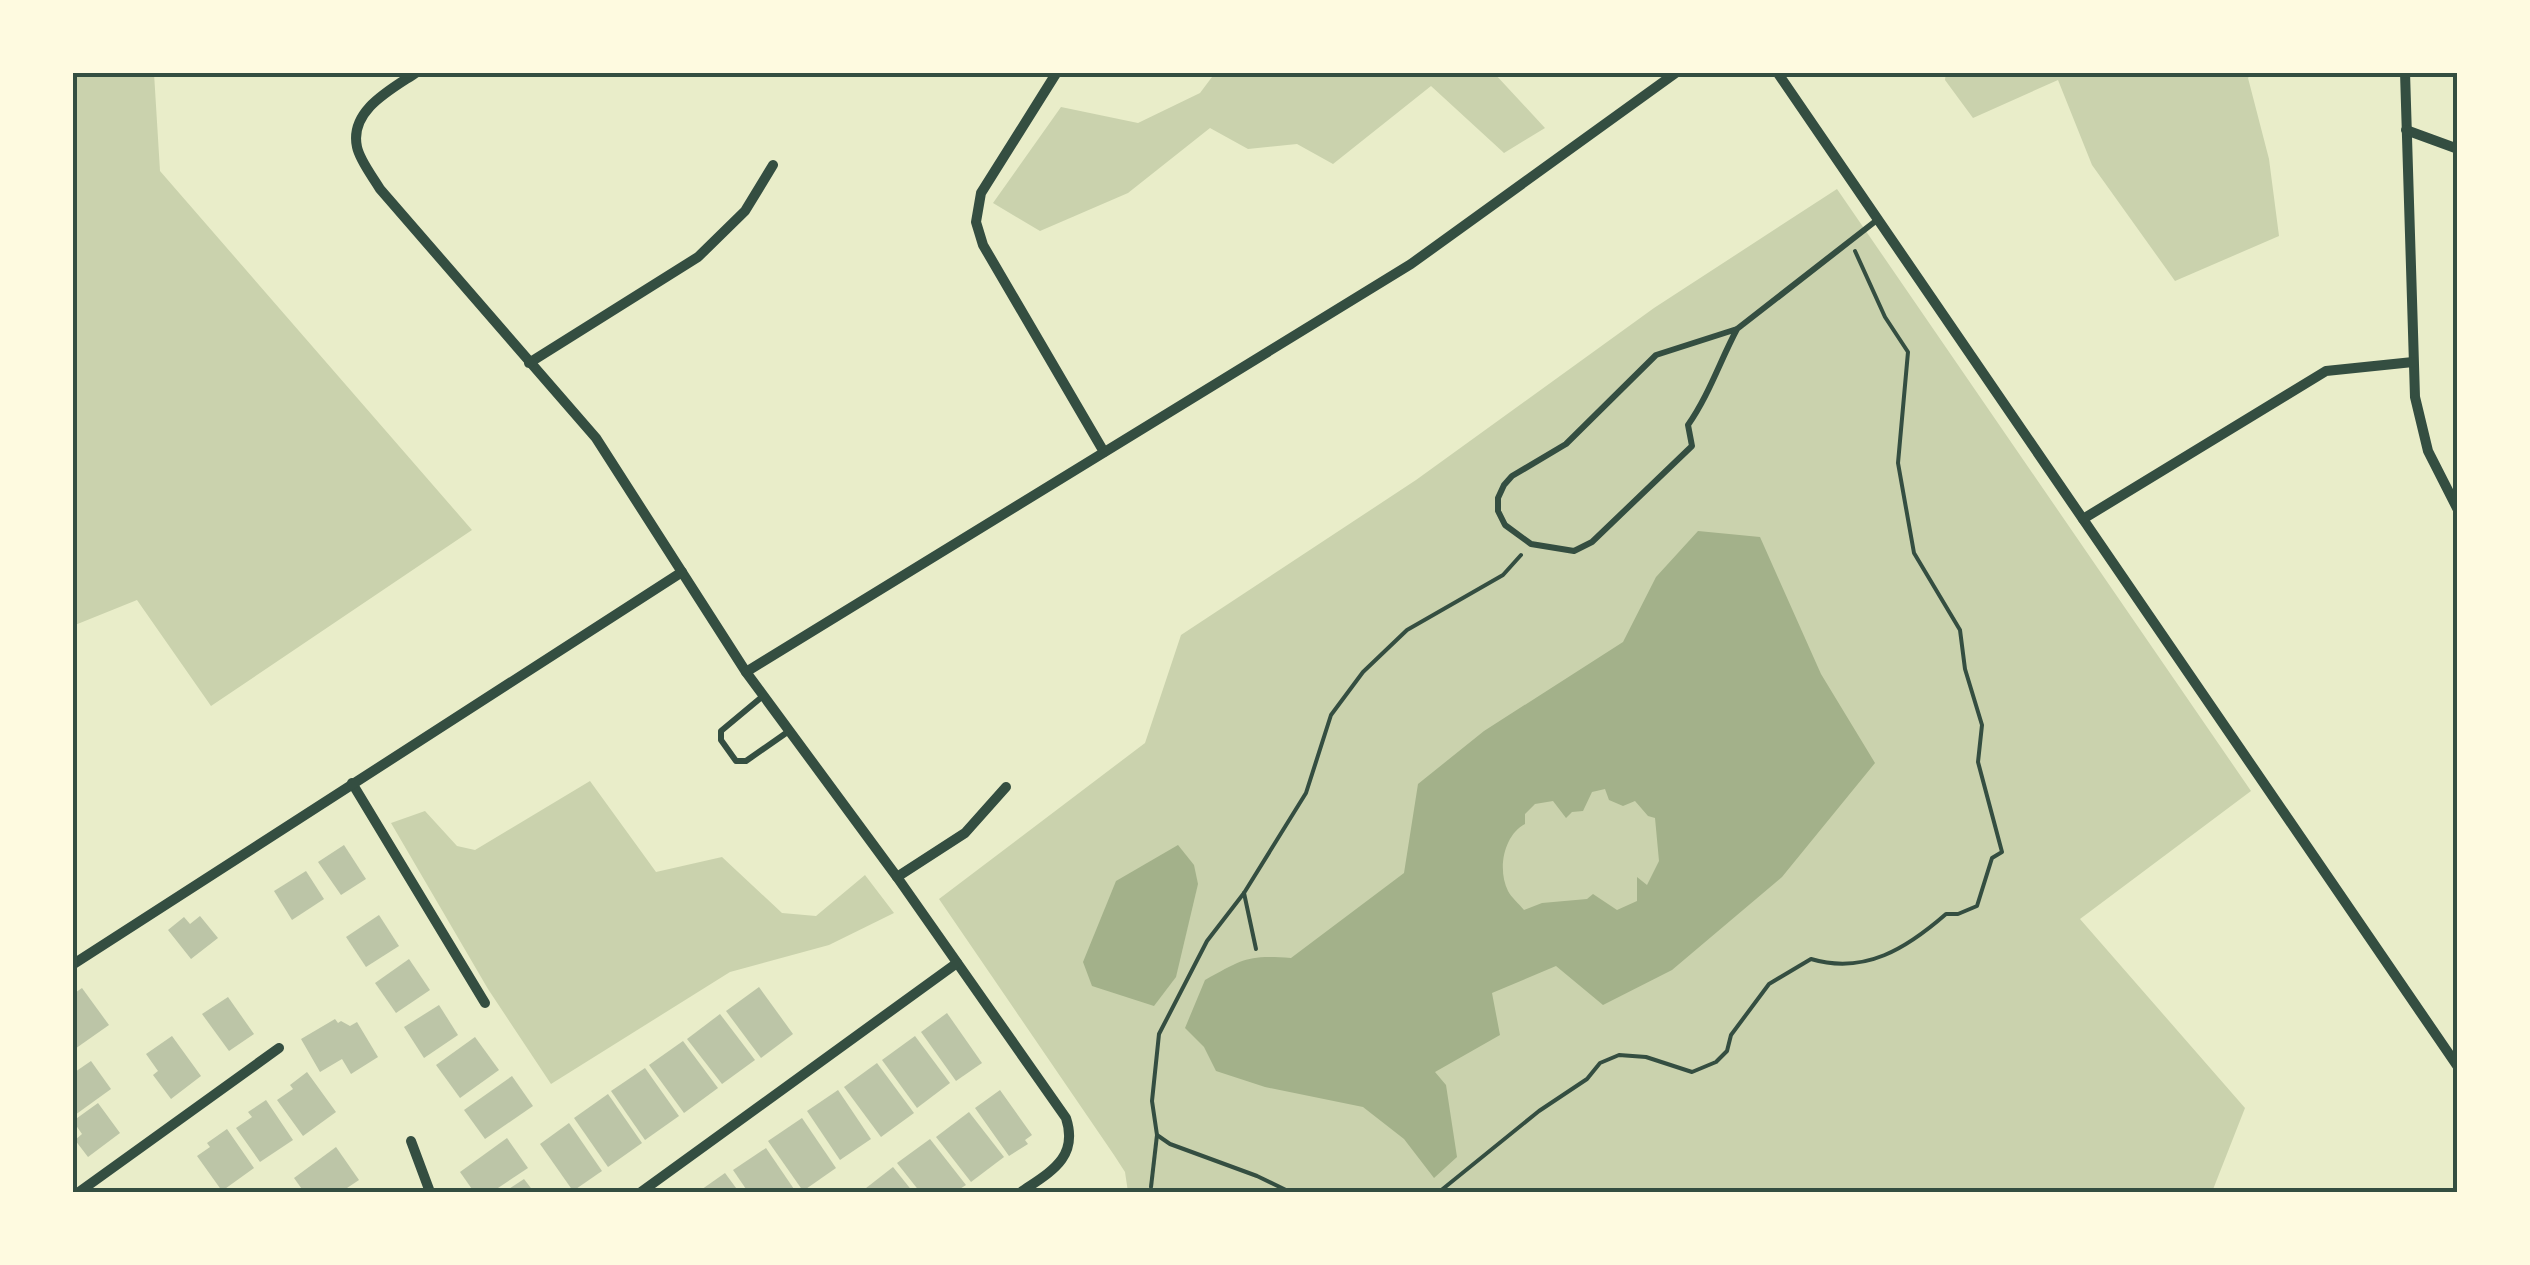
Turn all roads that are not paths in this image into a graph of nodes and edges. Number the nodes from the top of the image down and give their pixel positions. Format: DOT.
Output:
graph roads {
  1 [pos="417,72"];
  2 [pos="1057,72"];
  3 [pos="1677,72"];
  4 [pos="1777,72"];
  5 [pos="2405,72"];
  6 [pos="2406,130"];
  7 [pos="2458,149"];
  8 [pos="773,165"];
  9 [pos="1877,220"];
  10 [pos="1737,329"];
  11 [pos="2413,362"];
  12 [pos="530,363"];
  13 [pos="1104,452"];
  14 [pos="2458,510"];
  15 [pos="2083,519"];
  16 [pos="682,572"];
  17 [pos="746,672"];
  18 [pos="764,696"];
  19 [pos="790,731"];
  20 [pos="352,783"];
  21 [pos="1006,787"];
  22 [pos="897,878"];
  23 [pos="957,963"];
  24 [pos="72,965"];
  25 [pos="484,1004"];
  26 [pos="280,1048"];
  27 [pos="2458,1067"];
  28 [pos="411,1141"];
  29 [pos="78,1192"];
  30 [pos="430,1192"];
  31 [pos="641,1192"];
  32 [pos="1021,1192"];
  1 -- 12 [label="street"];
  2 -- 13 [label="street"];
  3 -- 13 [label="street"];
  4 -- 9 [label="street"];
  5 -- 6 [label="street"];
  6 -- 7 [label="street"];
  6 -- 11 [label="street"];
  8 -- 12 [label="street"];
  9 -- 10 [label="lane"];
  9 -- 15 [label="street"];
  10 -- 10 [label="lane"];
  11 -- 14 [label="street"];
  11 -- 15 [label="street"];
  12 -- 16 [label="street"];
  13 -- 17 [label="street"];
  15 -- 27 [label="street"];
  16 -- 17 [label="street"];
  16 -- 20 [label="street"];
  17 -- 18 [label="street"];
  18 -- 19 [label="street"];
  18 -- 19 [label="lane"];
  19 -- 22 [label="street"];
  20 -- 24 [label="street"];
  20 -- 25 [label="street"];
  21 -- 22 [label="street"];
  22 -- 23 [label="street"];
  23 -- 31 [label="street"];
  23 -- 32 [label="street"];
  26 -- 29 [label="street"];
  28 -- 30 [label="street"];
}
